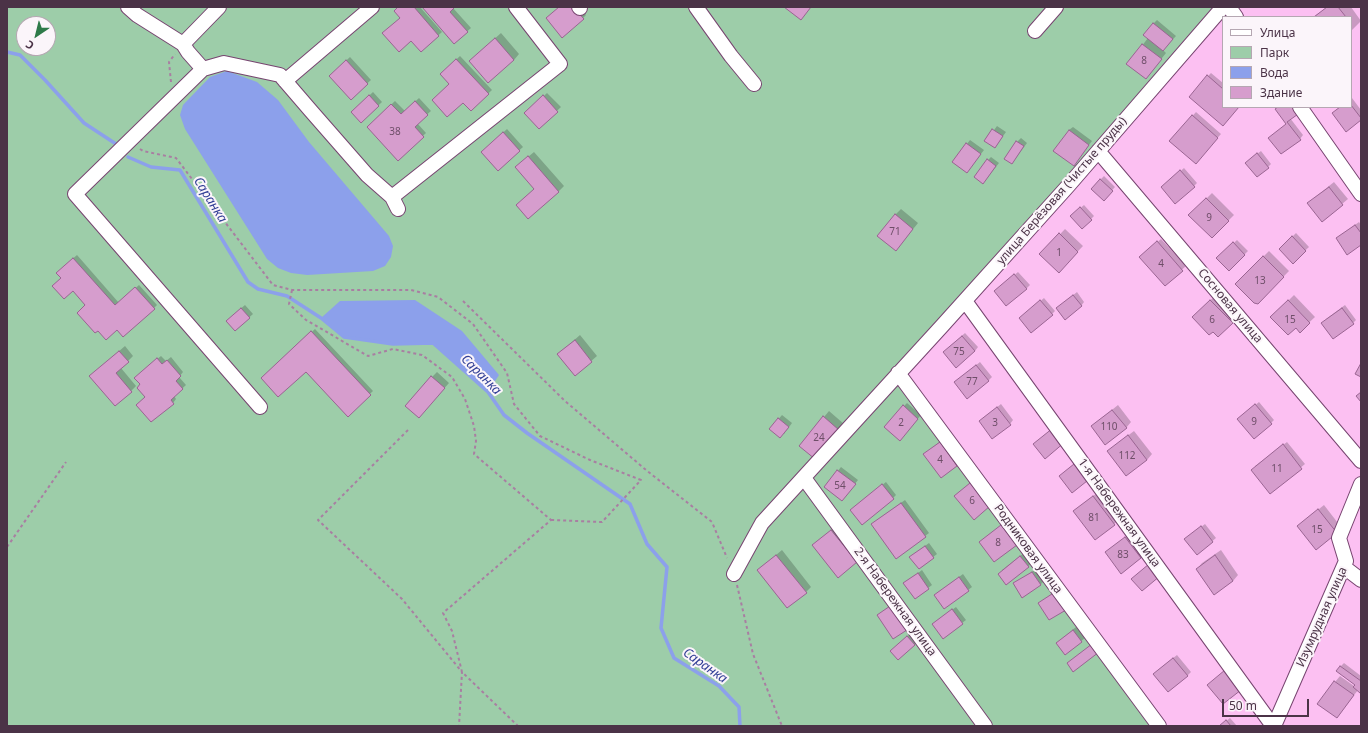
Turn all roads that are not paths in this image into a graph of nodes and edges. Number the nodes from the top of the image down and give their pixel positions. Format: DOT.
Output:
graph roads {
  1 [pos="128,7"];
  2 [pos="219,7"];
  3 [pos="372,7"];
  4 [pos="516,7"];
  5 [pos="696,7"];
  6 [pos="1056,7"];
  7 [pos="1223,7"];
  8 [pos="1229,7"];
  9 [pos="1235,16"];
  10 [pos="1036,31"];
  11 [pos="183,44"];
  12 [pos="203,69"];
  13 [pos="283,78"];
  14 [pos="754,84"];
  15 [pos="1301,108"];
  16 [pos="1098,151"];
  17 [pos="1361,194"];
  18 [pos="965,301"];
  19 [pos="898,373"];
  20 [pos="260,407"];
  21 [pos="1361,461"];
  22 [pos="804,478"];
  23 [pos="1361,484"];
  24 [pos="1344,567"];
  25 [pos="734,574"];
  26 [pos="1361,580"];
  27 [pos="985,726"];
  28 [pos="1159,726"];
  29 [pos="1274,726"];
  1 -- 11 [label="street"];
  2 -- 11 [label="street"];
  3 -- 13 [label="street"];
  4 -- 13 [label="street"];
  5 -- 14 [label="street"];
  6 -- 10 [label="street"];
  7 -- 16 [label="street, улица Берёзовая (Чистые пруды)"];
  8 -- 9 [label="street"];
  11 -- 12 [label="street"];
  12 -- 13 [label="street"];
  12 -- 20 [label="street"];
  15 -- 17 [label="street"];
  16 -- 18 [label="street, улица Берёзовая (Чистые пруды)"];
  16 -- 21 [label="street, Сосновая улица"];
  18 -- 19 [label="street, улица Берёзовая (Чистые пруды)"];
  18 -- 29 [label="street, 1-я Набережная улица"];
  19 -- 22 [label="street, улица Берёзовая (Чистые пруды)"];
  19 -- 28 [label="street, Родниковая улица"];
  22 -- 25 [label="street, улица Берёзовая (Чистые пруды)"];
  22 -- 27 [label="street, 2-я Набережная улица"];
  23 -- 24 [label="street, Изумрудная улица"];
  24 -- 26 [label="street"];
  24 -- 29 [label="street, Изумрудная улица"];
}
